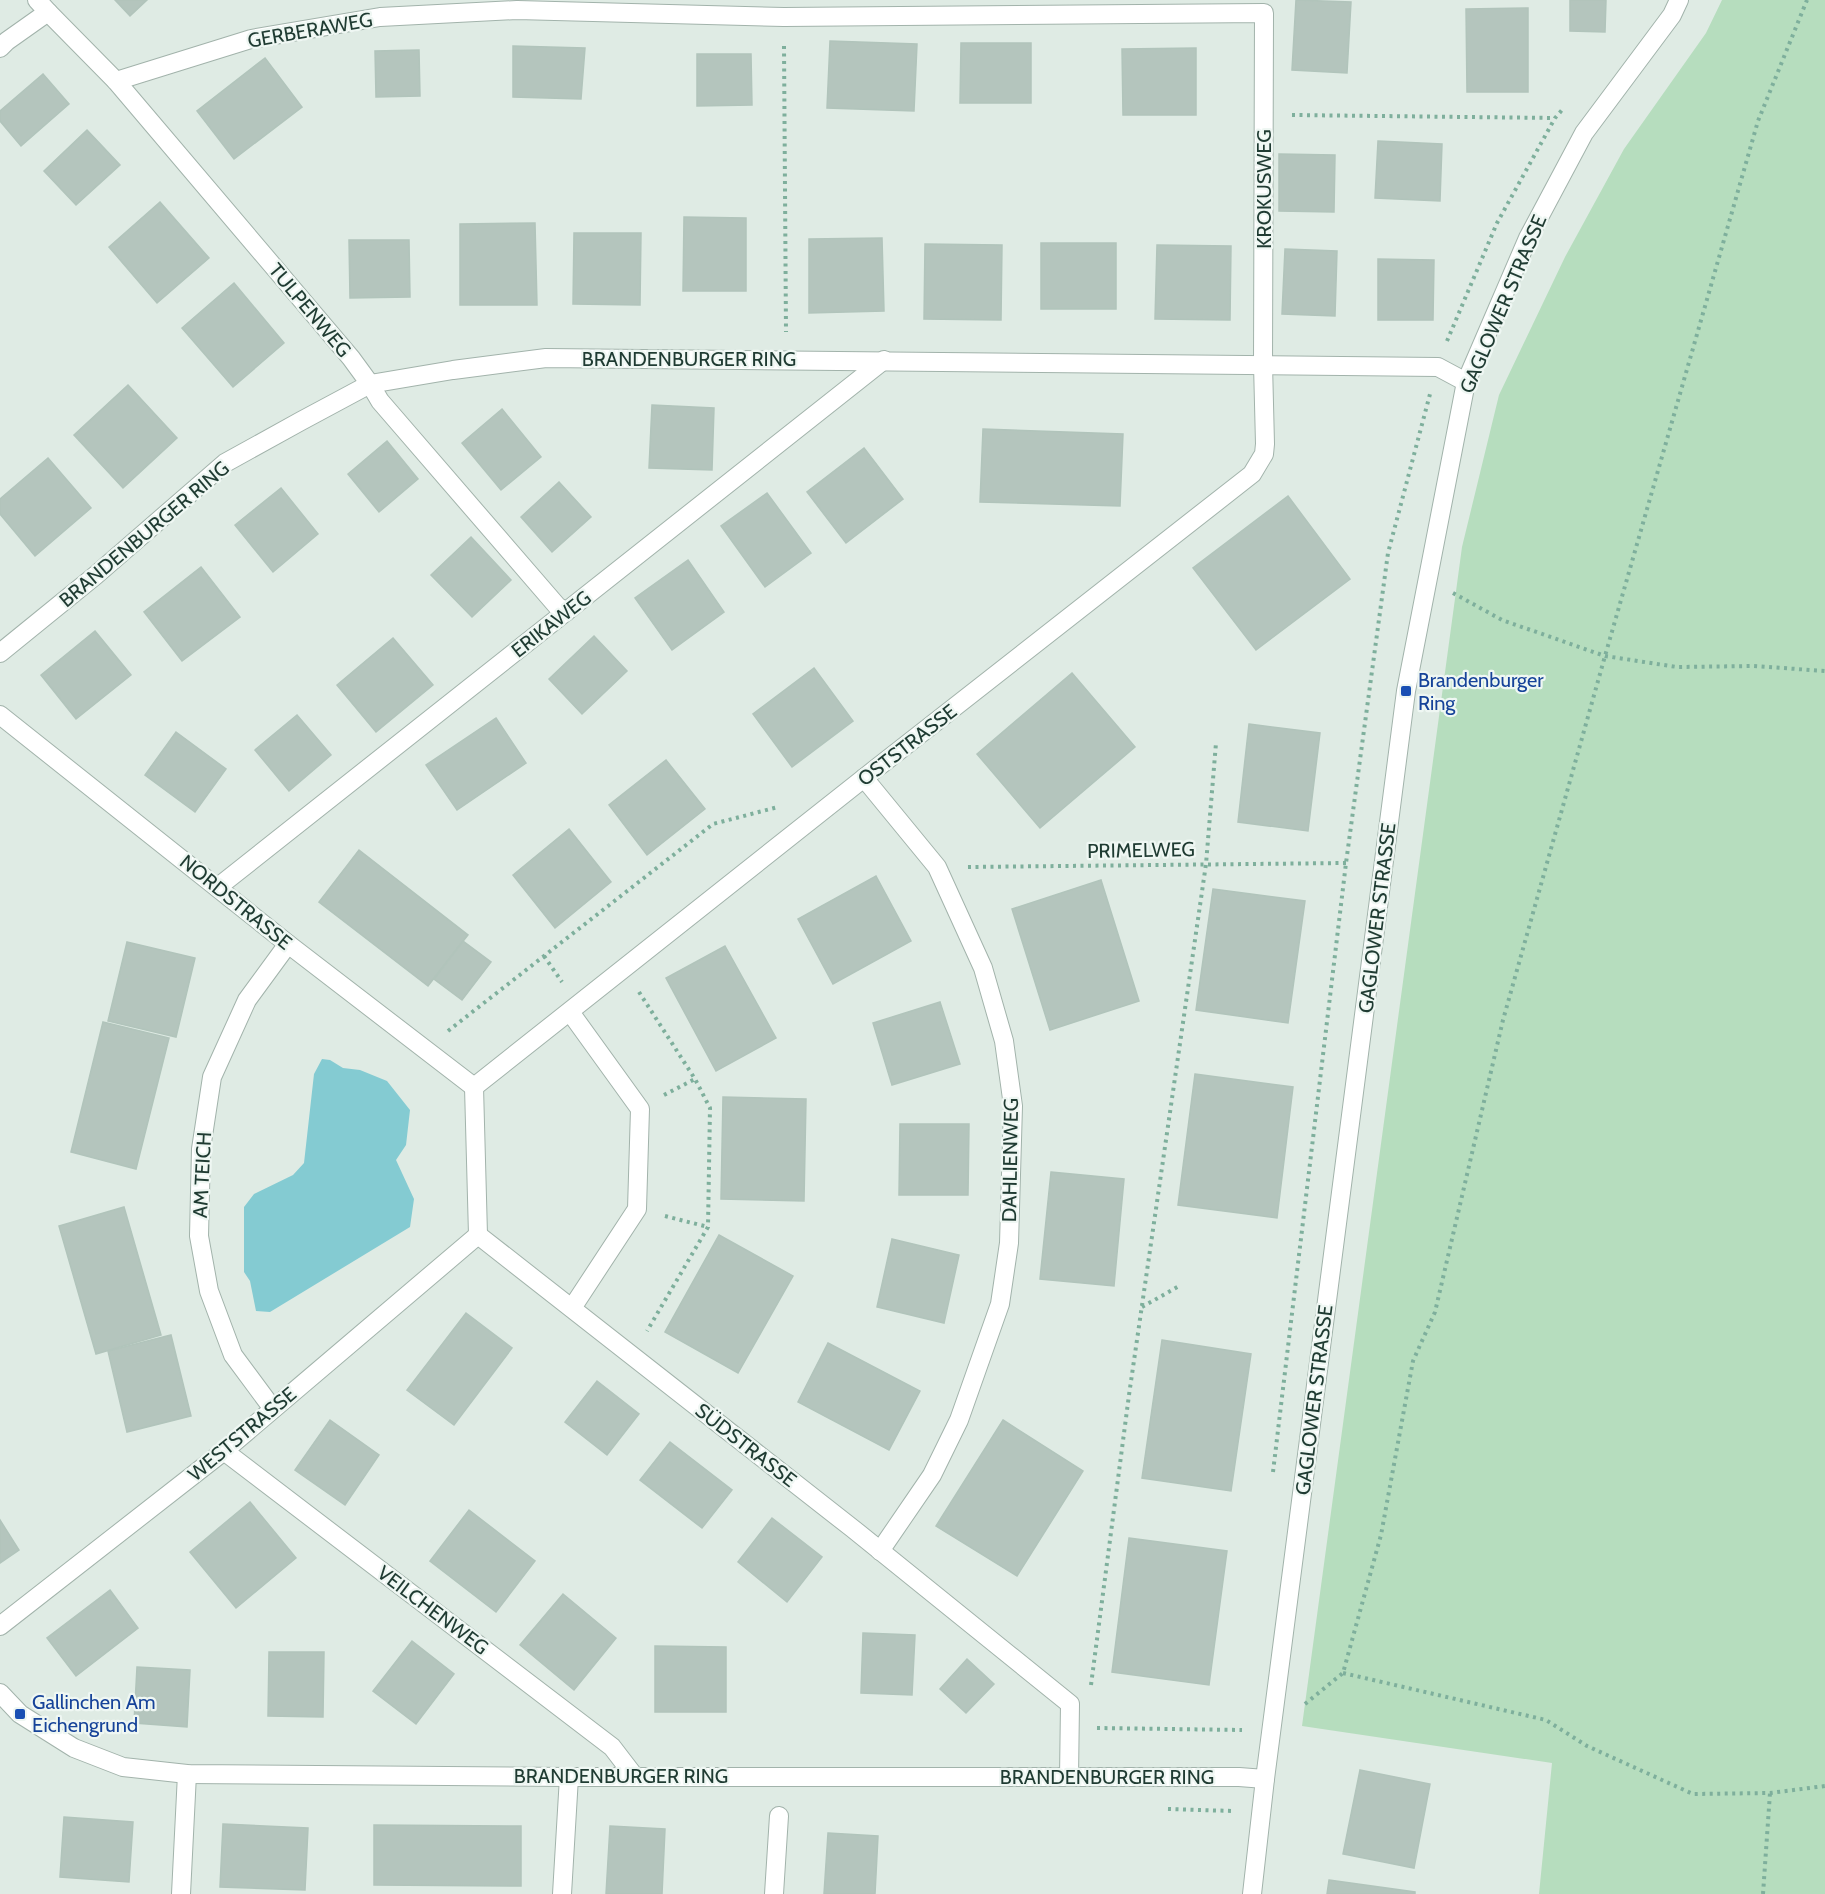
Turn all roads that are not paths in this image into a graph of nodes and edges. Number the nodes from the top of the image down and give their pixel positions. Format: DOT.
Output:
graph roads {
  1 [pos="1680,0"];
  2 [pos="42,6"];
  3 [pos="1264,13"];
  4 [pos="0,48"];
  5 [pos="117,81"];
  6 [pos="884,360"];
  7 [pos="1263,364"];
  8 [pos="1466,382"];
  9 [pos="370,384"];
  10 [pos="566,612"];
  11 [pos="0,653"];
  12 [pos="0,715"];
  13 [pos="864,778"];
  14 [pos="218,888"];
  15 [pos="288,944"];
  16 [pos="570,1012"];
  17 [pos="474,1087"];
  18 [pos="478,1235"];
  19 [pos="572,1308"];
  20 [pos="273,1409"];
  21 [pos="224,1451"];
  22 [pos="880,1551"];
  23 [pos="0,1626"];
  24 [pos="0,1694"];
  25 [pos="187,1774"];
  26 [pos="569,1777"];
  27 [pos="635,1777"];
  28 [pos="1069,1777"];
  29 [pos="1265,1779"];
  30 [pos="778,1816"];
  31 [pos="180,1894"];
  32 [pos="562,1894"];
  33 [pos="774,1894"];
  34 [pos="1252,1894"];
  1 -- 8 [label="street, GAGLOWER STRASSE"];
  2 -- 4 [label="street, TULPENWEG"];
  2 -- 5 [label="street, TULPENWEG"];
  3 -- 5 [label="street, GERBERAWEG"];
  3 -- 7 [label="street, KROKUSWEG"];
  5 -- 9 [label="street, TULPENWEG"];
  6 -- 7 [label="street, BRANDENBURGER RING"];
  6 -- 9 [label="street, BRANDENBURGER RING"];
  6 -- 10 [label="street, ERIKAWEG"];
  7 -- 8 [label="street, BRANDENBURGER RING"];
  7 -- 13 [label="street, OSTSTRASSE"];
  8 -- 29 [label="street, GAGLOWER STRASSE"];
  9 -- 10 [label="street, TULPENWEG"];
  9 -- 11 [label="street, BRANDENBURGER RING"];
  10 -- 14 [label="street, ERIKAWEG"];
  12 -- 14 [label="street, NORDSTRASSE"];
  13 -- 16 [label="street, OSTSTRASSE"];
  13 -- 22 [label="street, DAHLIENWEG"];
  14 -- 15 [label="street, NORDSTRASSE"];
  15 -- 17 [label="street, NORDSTRASSE"];
  15 -- 20 [label="street, AM TEICH"];
  16 -- 17 [label="street, OSTSTRASSE"];
  16 -- 19 [label="street"];
  17 -- 18 [label="street"];
  18 -- 19 [label="street, SÜDSTRASSE"];
  18 -- 20 [label="street, WESTSTRASSE"];
  19 -- 22 [label="street, SÜDSTRASSE"];
  20 -- 21 [label="street, WESTSTRASSE"];
  21 -- 23 [label="street, WESTSTRASSE"];
  21 -- 27 [label="street, VEILCHENWEG"];
  22 -- 28 [label="street, SÜDSTRASSE"];
  24 -- 25 [label="street, BRANDENBURGER RING"];
  25 -- 26 [label="street, BRANDENBURGER RING"];
  25 -- 31 [label="street"];
  26 -- 27 [label="street, BRANDENBURGER RING"];
  26 -- 32 [label="street"];
  27 -- 28 [label="street, BRANDENBURGER RING"];
  28 -- 29 [label="street, BRANDENBURGER RING"];
  29 -- 34 [label="street, GAGLOWER STRASSE"];
  30 -- 33 [label="street"];
}
